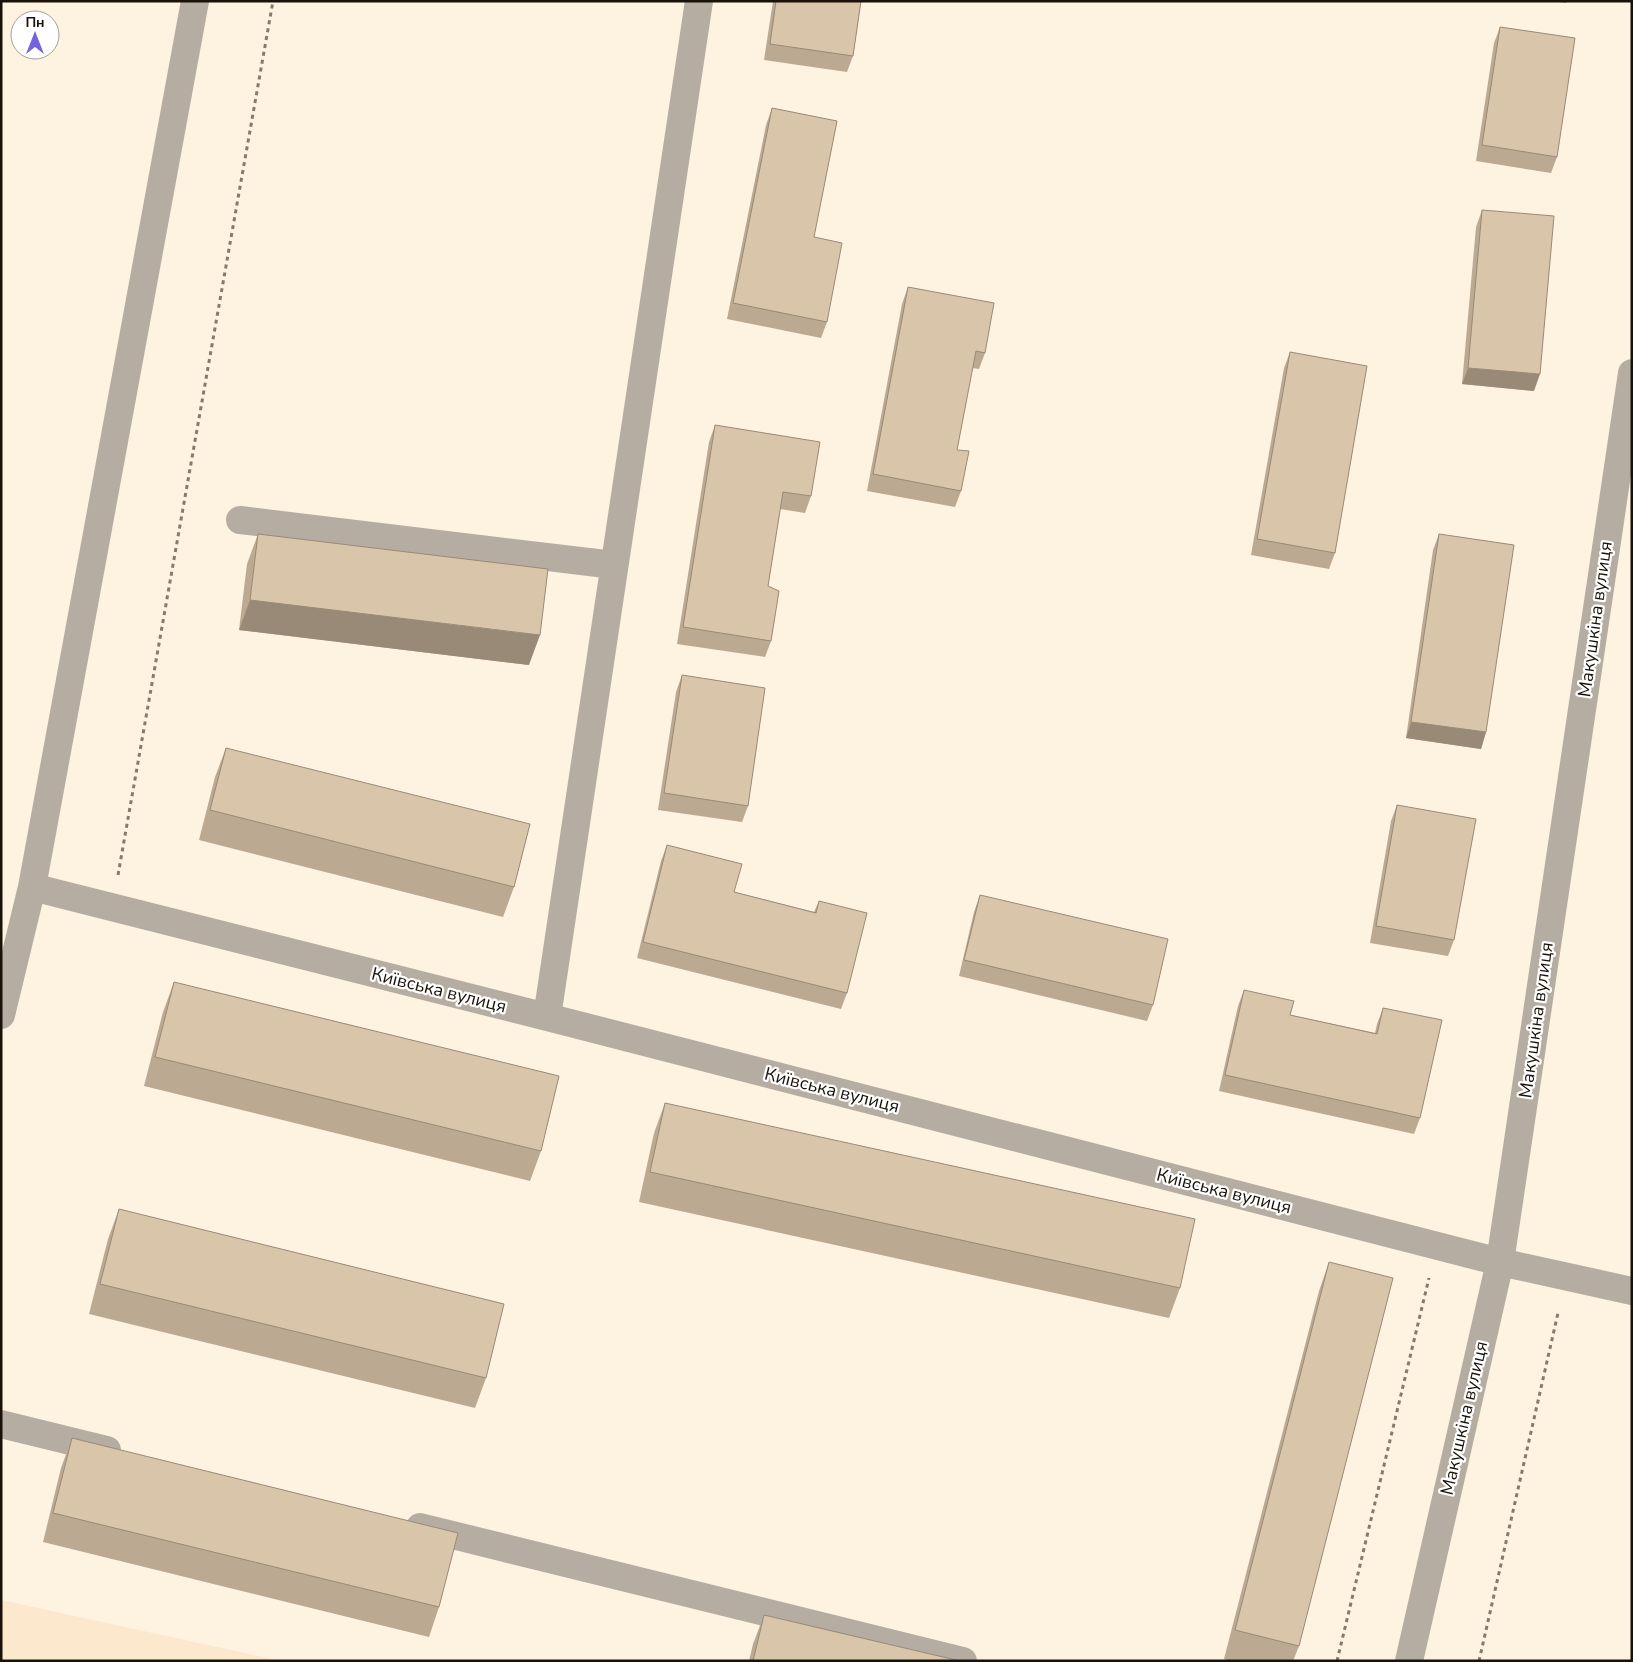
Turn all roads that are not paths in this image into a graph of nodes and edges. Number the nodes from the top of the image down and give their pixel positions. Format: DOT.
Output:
graph roads {
  1 [pos="195,1"];
  2 [pos="699,1"];
  3 [pos="1632,373"];
  4 [pos="240,520"];
  5 [pos="614,565"];
  6 [pos="32,887"];
  7 [pos="1,1015"];
  8 [pos="546,1017"];
  9 [pos="1500,1262"];
  10 [pos="1632,1291"];
  11 [pos="1,1424"];
  12 [pos="126,1455"];
  13 [pos="396,1521"];
  14 [pos="963,1661"];
  15 [pos="1409,1661"];
  1 -- 6 [label="street"];
  2 -- 5 [label="street"];
  3 -- 9 [label="street, Макушкіна вулиця"];
  4 -- 5 [label="street"];
  5 -- 8 [label="street"];
  6 -- 7 [label="street"];
  6 -- 8 [label="street, Київська вулиця"];
  8 -- 9 [label="street, Київська вулиця"];
  9 -- 10 [label="street, Київська вулиця"];
  9 -- 15 [label="street, Макушкіна вулиця"];
  11 -- 12 [label="street"];
  13 -- 14 [label="street"];
}
